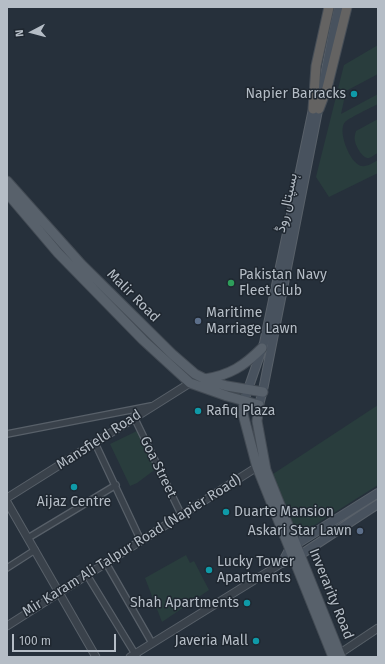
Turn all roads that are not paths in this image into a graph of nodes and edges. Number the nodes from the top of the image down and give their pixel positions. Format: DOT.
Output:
graph roads {
  1 [pos="329,7"];
  2 [pos="334,7"];
  3 [pos="339,7"];
  4 [pos="347,7"];
  5 [pos="321,79"];
  6 [pos="316,109"];
  7 [pos="7,181"];
  8 [pos="7,194"];
  9 [pos="262,348"];
  10 [pos="203,379"];
  11 [pos="190,383"];
  12 [pos="248,390"];
  13 [pos="263,392"];
  14 [pos="244,401"];
  15 [pos="259,405"];
  16 [pos="153,406"];
  17 [pos="134,417"];
  18 [pos="7,434"];
  19 [pos="95,443"];
  20 [pos="257,467"];
  21 [pos="116,485"];
  22 [pos="378,493"];
  23 [pos="7,498"];
  24 [pos="7,502"];
  25 [pos="378,504"];
  26 [pos="182,516"];
  27 [pos="28,538"];
  28 [pos="141,541"];
  29 [pos="293,546"];
  30 [pos="35,550"];
  31 [pos="297,557"];
  32 [pos="106,563"];
  33 [pos="282,563"];
  34 [pos="7,568"];
  35 [pos="87,575"];
  36 [pos="59,593"];
  37 [pos="7,626"];
  38 [pos="378,628"];
  39 [pos="152,643"];
  40 [pos="134,656"];
  41 [pos="337,656"];
  42 [pos="96,657"];
  1 -- 6 [label="highway"];
  2 -- 5 [label="main road, ہسپتال روڈ"];
  3 -- 5 [label="main road, ہسپتال روڈ"];
  4 -- 6 [label="highway"];
  5 -- 6 [label="main road, ہسپتال روڈ"];
  6 -- 9 [label="main road, ہسپتال روڈ"];
  6 -- 13 [label="main road, ہسپتال روڈ"];
  7 -- 10 [label="main road, Malir Road"];
  8 -- 11 [label="main road, Malir Road"];
  9 -- 10 [label="main road"];
  9 -- 12 [label="main road, ہسپتال روڈ"];
  10 -- 12 [label="main road, Malir Road"];
  11 -- 14 [label="main road, Malir Road"];
  11 -- 16 [label="street, Mansfield Road"];
  12 -- 13 [label="main road, Malir Road"];
  12 -- 14 [label="main road, ہسپتال روڈ"];
  13 -- 15 [label="main road, ہسپتال روڈ"];
  14 -- 15 [label="main road, Malir Road"];
  14 -- 20 [label="main road, Inverarity Road"];
  15 -- 29 [label="main road, Inverarity Road"];
  16 -- 17 [label="street, Mansfield Road"];
  16 -- 18 [label="street"];
  17 -- 19 [label="street, Mansfield Road"];
  17 -- 26 [label="street, Goa Street"];
  19 -- 21 [label="street"];
  19 -- 23 [label="street, Mansfield Road"];
  20 -- 26 [label="street, Mir Karam Ali Talpur Road (Napier Road)"];
  20 -- 29 [label="main road, Inverarity Road"];
  21 -- 27 [label="street"];
  21 -- 28 [label="street"];
  22 -- 29 [label="main road"];
  24 -- 27 [label="street"];
  25 -- 31 [label="main road"];
  26 -- 28 [label="street, Mir Karam Ali Talpur Road (Napier Road)"];
  27 -- 30 [label="street"];
  28 -- 32 [label="street, Mir Karam Ali Talpur Road (Napier Road)"];
  29 -- 31 [label="main road, Inverarity Road"];
  29 -- 33 [label="main road"];
  30 -- 34 [label="street"];
  30 -- 36 [label="street"];
  31 -- 33 [label="main road"];
  31 -- 41 [label="main road, Inverarity Road"];
  32 -- 35 [label="street, Mir Karam Ali Talpur Road (Napier Road)"];
  32 -- 39 [label="street"];
  33 -- 39 [label="street"];
  35 -- 36 [label="street, Mir Karam Ali Talpur Road (Napier Road)"];
  35 -- 40 [label="street"];
  36 -- 37 [label="street, Mir Karam Ali Talpur Road (Napier Road)"];
  36 -- 42 [label="street"];
  38 -- 41 [label="street"];
  39 -- 40 [label="street"];
}
